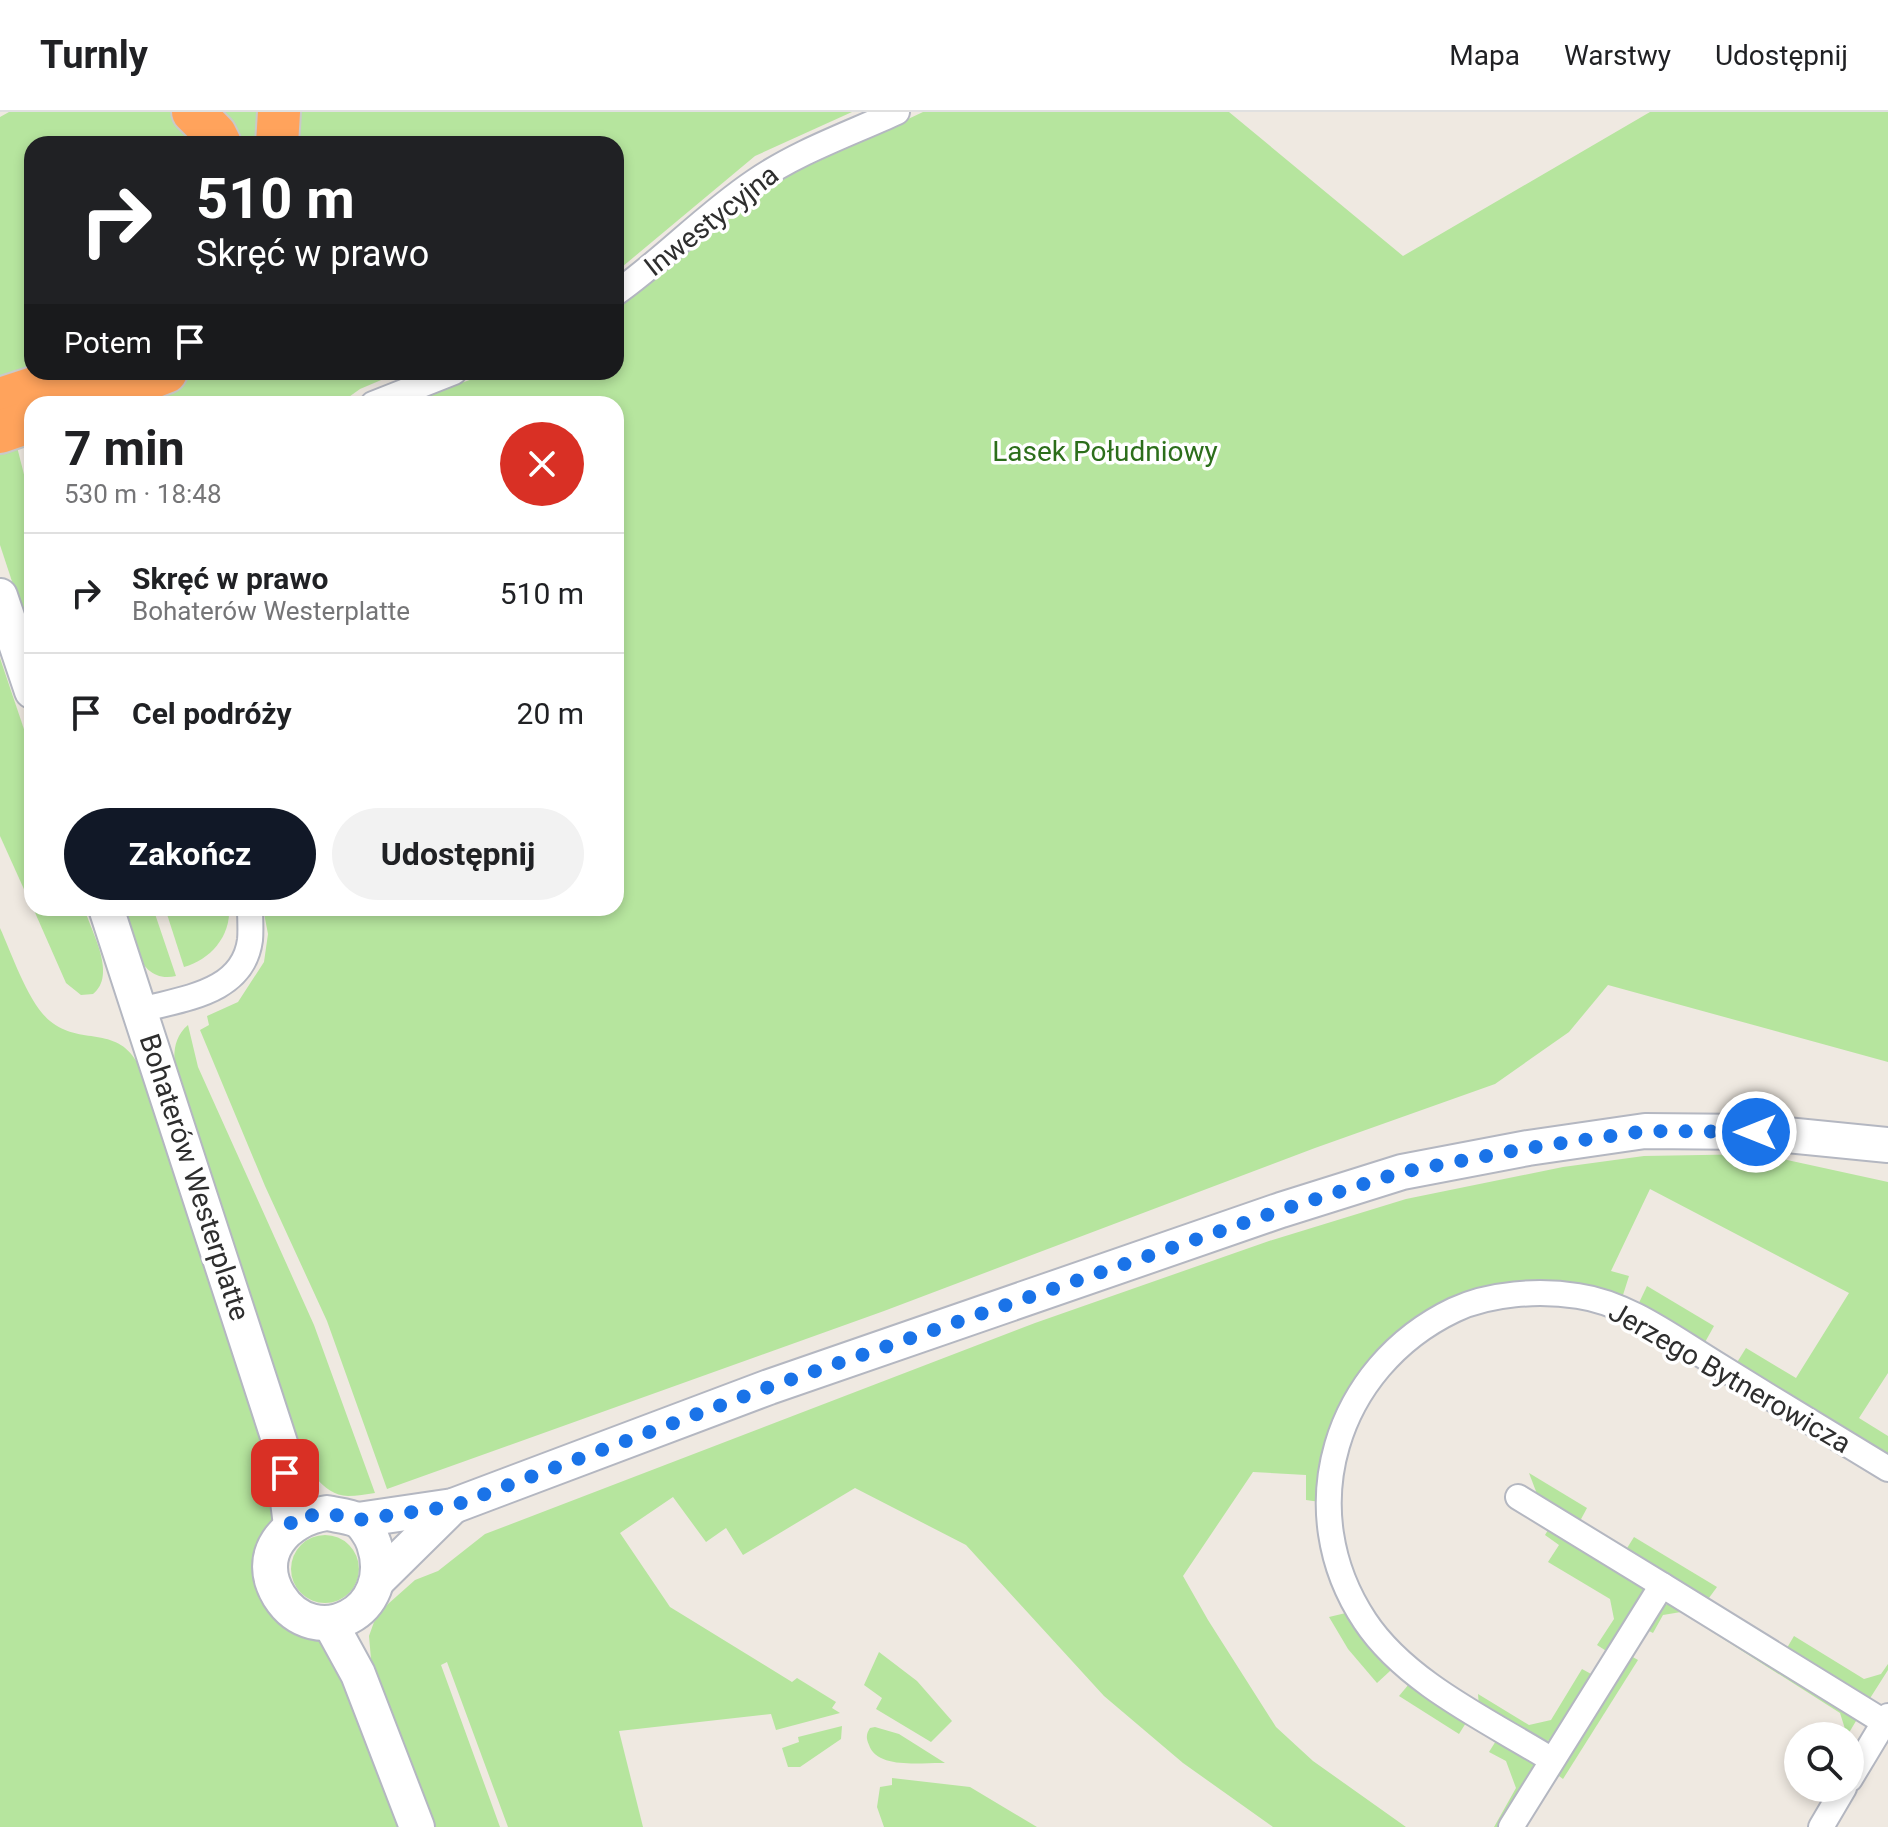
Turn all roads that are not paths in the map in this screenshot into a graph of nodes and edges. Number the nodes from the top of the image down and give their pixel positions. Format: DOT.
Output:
graph roads {
  1 [pos="193,112"];
  2 [pos="279,112"];
  3 [pos="897,112"];
  4 [pos="216,136"];
  5 [pos="278,136"];
  6 [pos="624,287"];
  7 [pos="58,380"];
  8 [pos="146,380"];
  9 [pos="434,380"];
  10 [pos="104,396"];
  11 [pos="393,396"];
  12 [pos="0,399"];
  13 [pos="24,424"];
  14 [pos="0,432"];
  15 [pos="0,596"];
  16 [pos="24,667"];
  17 [pos="109,916"];
  18 [pos="250,916"];
  19 [pos="141,1010"];
  20 [pos="1888,1145"];
  21 [pos="281,1446"];
  22 [pos="1888,1469"];
  23 [pos="1518,1497"];
  24 [pos="453,1506"];
  25 [pos="343,1517"];
  26 [pos="291,1525"];
  27 [pos="379,1579"];
  28 [pos="1662,1585"];
  29 [pos="342,1619"];
  30 [pos="1886,1719"];
  31 [pos="1864,1756"];
  32 [pos="1552,1760"];
  33 [pos="1836,1802"];
  34 [pos="417,1827"];
  35 [pos="1511,1827"];
  36 [pos="1821,1827"];
  1 -- 4 [label="highway"];
  2 -- 5 [label="highway"];
  3 -- 6 [label="street, Inwestycyjna"];
  7 -- 12 [label="highway"];
  8 -- 10 [label="highway"];
  9 -- 11 [label="street"];
  13 -- 14 [label="highway"];
  15 -- 16 [label="main road"];
  17 -- 19 [label="main road, Bohaterów Westerplatte"];
  18 -- 19 [label="street"];
  19 -- 21 [label="main road, Bohaterów Westerplatte"];
  20 -- 24 [label="main road"];
  21 -- 25 [label="main road, Bohaterów Westerplatte"];
  21 -- 26 [label="main road, Bohaterów Westerplatte"];
  22 -- 32 [label="street, Jerzego Bytnerowicza"];
  23 -- 28 [label="street"];
  24 -- 25 [label="main road"];
  24 -- 27 [label="main road"];
  25 -- 26 [label="main road"];
  25 -- 27 [label="main road"];
  26 -- 29 [label="main road"];
  27 -- 29 [label="main road"];
  28 -- 30 [label="street"];
  28 -- 32 [label="street"];
  29 -- 34 [label="main road"];
  30 -- 31 [label="street"];
  32 -- 35 [label="street"];
  33 -- 36 [label="street"];
}
